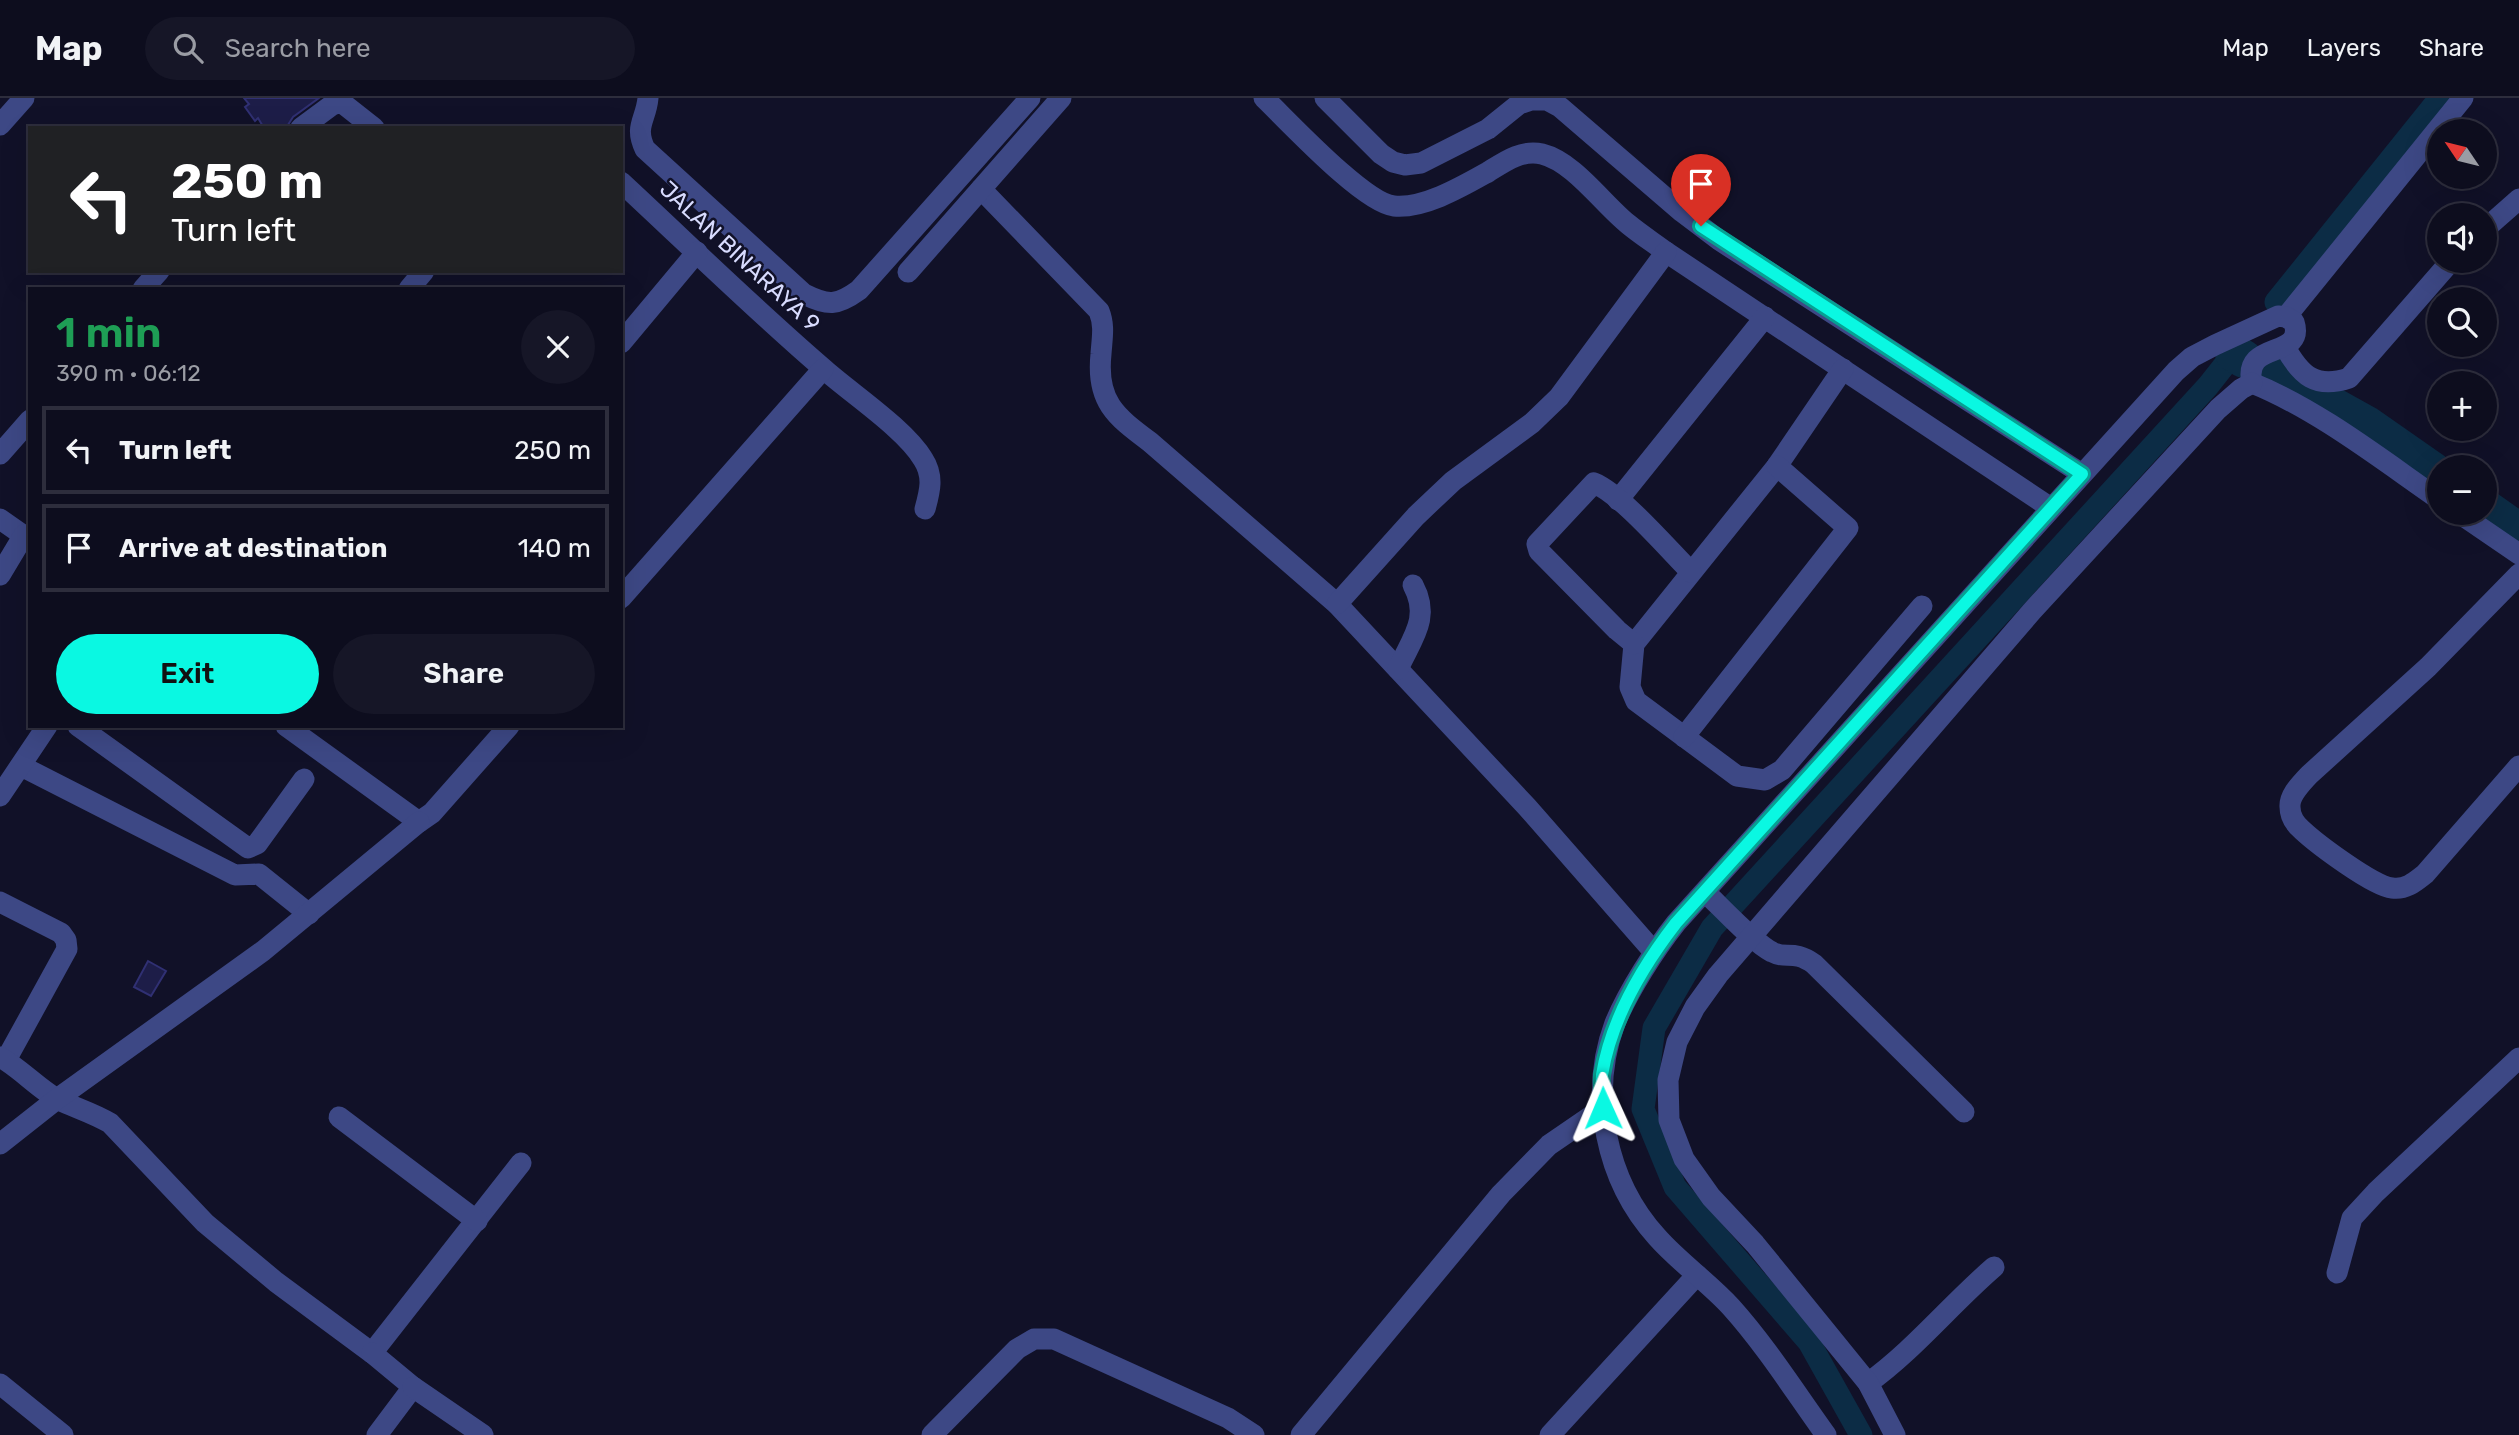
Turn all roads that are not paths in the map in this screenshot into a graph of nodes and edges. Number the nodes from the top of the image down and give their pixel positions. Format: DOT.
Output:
graph roads {
  1 [pos="24,98"];
  2 [pos="648,98"];
  3 [pos="1030,98"];
  4 [pos="1061,98"];
  5 [pos="1264,98"];
  6 [pos="1325,98"];
  7 [pos="2463,98"];
  8 [pos="1548,99"];
  9 [pos="0,125"];
  10 [pos="304,126"];
  11 [pos="371,126"];
  12 [pos="623,184"];
  13 [pos="981,189"];
  14 [pos="2519,199"];
  15 [pos="2497,218"];
  16 [pos="697,252"];
  17 [pos="1667,252"];
  18 [pos="908,272"];
  19 [pos="157,273"];
  20 [pos="422,273"];
  21 [pos="2441,273"];
  22 [pos="146,287"];
  23 [pos="411,287"];
  24 [pos="1765,317"];
  25 [pos="2286,317"];
  26 [pos="623,341"];
  27 [pos="2285,347"];
  28 [pos="823,369"];
  29 [pos="1843,369"];
  30 [pos="2252,383"];
  31 [pos="28,422"];
  32 [pos="0,454"];
  33 [pos="1777,466"];
  34 [pos="2082,474"];
  35 [pos="2427,491"];
  36 [pos="1618,500"];
  37 [pos="2052,508"];
  38 [pos="925,509"];
  39 [pos="0,519"];
  40 [pos="2477,525"];
  41 [pos="27,538"];
  42 [pos="2519,554"];
  43 [pos="1691,572"];
  44 [pos="2519,574"];
  45 [pos="0,575"];
  46 [pos="1413,585"];
  47 [pos="623,596"];
  48 [pos="1337,604"];
  49 [pos="1922,607"];
  50 [pos="1634,644"];
  51 [pos="1398,669"];
  52 [pos="46,728"];
  53 [pos="81,728"];
  54 [pos="294,728"];
  55 [pos="507,728"];
  56 [pos="1684,737"];
  57 [pos="20,766"];
  58 [pos="2519,766"];
  59 [pos="304,779"];
  60 [pos="0,796"];
  61 [pos="419,822"];
  62 [pos="248,848"];
  63 [pos="258,874"];
  64 [pos="1709,895"];
  65 [pos="0,902"];
  66 [pos="309,914"];
  67 [pos="1749,933"];
  68 [pos="1654,952"];
  69 [pos="3,1058"];
  70 [pos="2519,1058"];
  71 [pos="57,1099"];
  72 [pos="1603,1108"];
  73 [pos="1964,1112"];
  74 [pos="339,1117"];
  75 [pos="0,1144"];
  76 [pos="521,1163"];
  77 [pos="477,1221"];
  78 [pos="1994,1267"];
  79 [pos="2337,1273"];
  80 [pos="1697,1275"];
  81 [pos="372,1353"];
  82 [pos="1868,1382"];
  83 [pos="0,1384"];
  84 [pos="413,1387"];
  85 [pos="63,1435"];
  86 [pos="377,1435"];
  87 [pos="483,1435"];
  88 [pos="932,1435"];
  89 [pos="1254,1435"];
  90 [pos="1301,1435"];
  91 [pos="1549,1435"];
  92 [pos="1826,1435"];
  93 [pos="1895,1435"];
  1 -- 9 [label="street"];
  2 -- 3 [label="street"];
  4 -- 13 [label="street"];
  5 -- 17 [label="street"];
  6 -- 8 [label="street"];
  7 -- 25 [label="street"];
  8 -- 34 [label="street"];
  10 -- 11 [label="street"];
  12 -- 16 [label="street, JALAN BINARAYA 9"];
  13 -- 18 [label="street"];
  13 -- 48 [label="street"];
  14 -- 15 [label="street"];
  16 -- 26 [label="street"];
  16 -- 28 [label="street, JALAN BINARAYA 9"];
  17 -- 24 [label="street"];
  17 -- 48 [label="street"];
  19 -- 22 [label="street"];
  20 -- 23 [label="street"];
  21 -- 27 [label="street"];
  24 -- 29 [label="street"];
  24 -- 36 [label="street"];
  25 -- 27 [label="street"];
  25 -- 34 [label="street"];
  27 -- 30 [label="street"];
  28 -- 38 [label="street, JALAN BINARAYA 9"];
  28 -- 47 [label="street"];
  29 -- 33 [label="street"];
  29 -- 37 [label="street"];
  30 -- 35 [label="street"];
  30 -- 67 [label="street"];
  31 -- 32 [label="street"];
  33 -- 43 [label="street"];
  33 -- 56 [label="street"];
  34 -- 37 [label="street"];
  36 -- 43 [label="street"];
  36 -- 50 [label="street"];
  37 -- 64 [label="street"];
  39 -- 41 [label="street"];
  40 -- 42 [label="street"];
  41 -- 45 [label="street"];
  43 -- 50 [label="street"];
  44 -- 58 [label="street"];
  46 -- 51 [label="street"];
  48 -- 51 [label="street"];
  49 -- 56 [label="street"];
  50 -- 56 [label="street"];
  51 -- 68 [label="street"];
  52 -- 57 [label="street"];
  53 -- 62 [label="street"];
  54 -- 61 [label="street"];
  55 -- 61 [label="street"];
  57 -- 60 [label="street"];
  57 -- 63 [label="street"];
  59 -- 62 [label="street"];
  61 -- 66 [label="street"];
  62 -- 63 [label="street"];
  63 -- 66 [label="street"];
  64 -- 67 [label="street"];
  64 -- 68 [label="street"];
  65 -- 69 [label="street"];
  66 -- 71 [label="street"];
  67 -- 73 [label="street"];
  67 -- 82 [label="street"];
  68 -- 72 [label="street"];
  69 -- 71 [label="street"];
  70 -- 79 [label="street"];
  71 -- 75 [label="street"];
  71 -- 81 [label="street"];
  72 -- 80 [label="street"];
  72 -- 90 [label="street"];
  74 -- 77 [label="street"];
  76 -- 77 [label="street"];
  77 -- 81 [label="street"];
  78 -- 82 [label="street"];
  80 -- 91 [label="street"];
  80 -- 92 [label="street"];
  81 -- 84 [label="street"];
  82 -- 93 [label="street"];
  83 -- 85 [label="street"];
  84 -- 86 [label="street"];
  84 -- 87 [label="street"];
  88 -- 89 [label="street"];
}
